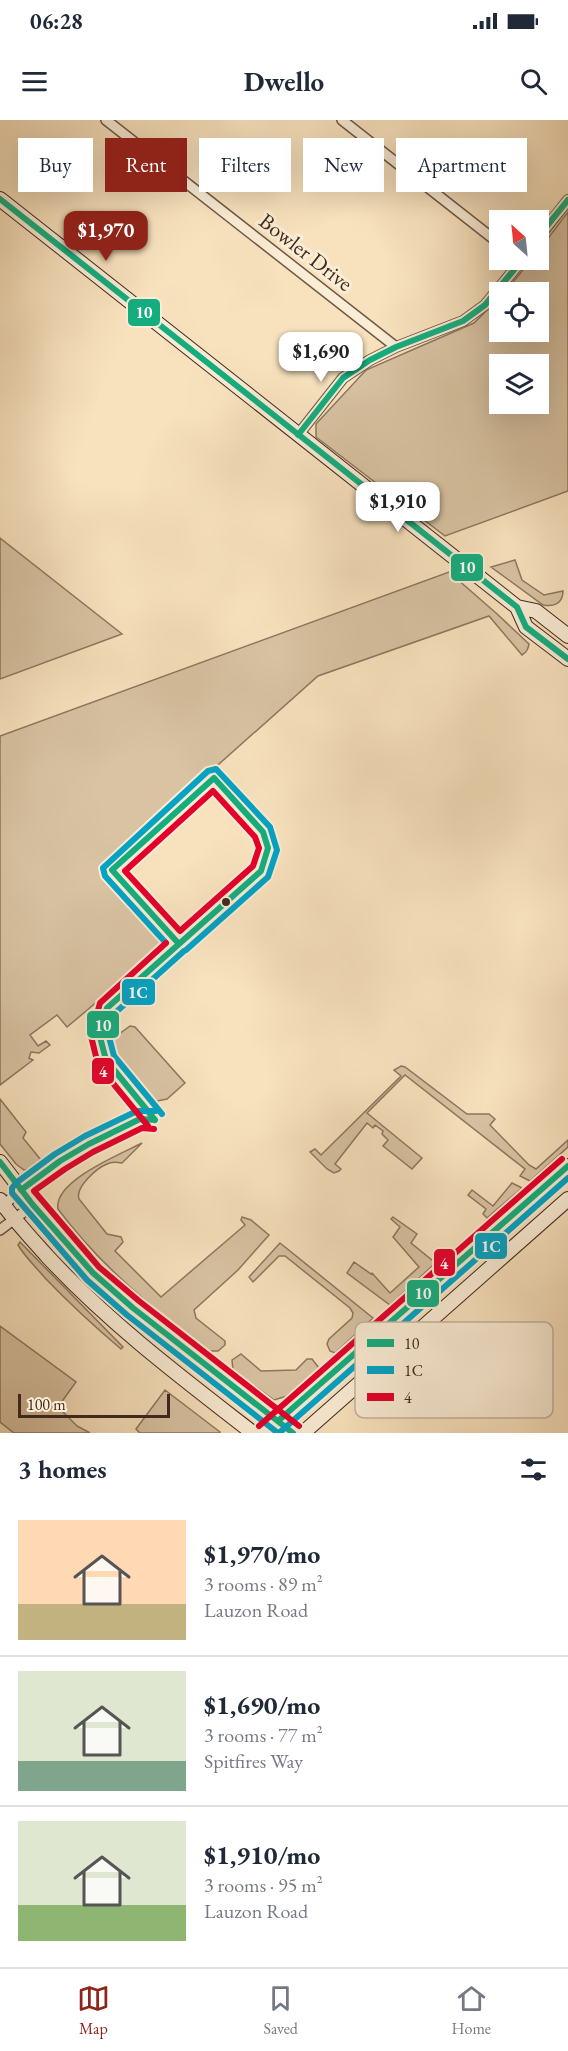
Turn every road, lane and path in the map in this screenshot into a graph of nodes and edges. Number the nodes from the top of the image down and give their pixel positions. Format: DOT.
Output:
graph roads {
  1 [pos="106,120"];
  2 [pos="342,120"];
  3 [pos="0,199"];
  4 [pos="568,200"];
  5 [pos="549,224"];
  6 [pos="489,235"];
  7 [pos="513,270"];
  8 [pos="396,347"];
  9 [pos="298,435"];
  10 [pos="517,607"];
  11 [pos="568,636"];
  12 [pos="568,659"];
  13 [pos="0,1162"];
  14 [pos="568,1166"];
  15 [pos="21,1190"];
  16 [pos="568,1199"];
  17 [pos="1,1204"];
  18 [pos="33,1205"];
  19 [pos="14,1220"];
  20 [pos="0,1230"];
  21 [pos="391,1322"];
  22 [pos="429,1322"];
  23 [pos="355,1353"];
  24 [pos="355,1387"];
  25 [pos="278,1421"];
  26 [pos="254,1433"];
  27 [pos="265,1433"];
  28 [pos="293,1433"];
  29 [pos="303,1433"];
  1 -- 8 [label="street, Bowler Drive"];
  2 -- 6 [label="street"];
  3 -- 9 [label="main road"];
  4 -- 5 [label="street"];
  7 -- 8 [label="street"];
  8 -- 9 [label="street"];
  9 -- 10 [label="main road"];
  10 -- 11 [label="main road"];
  10 -- 12 [label="main road"];
  13 -- 15 [label="main road"];
  14 -- 21 [label="main road"];
  15 -- 17 [label="street"];
  15 -- 18 [label="main road"];
  16 -- 22 [label="main road"];
  17 -- 19 [label="main road"];
  18 -- 19 [label="street"];
  18 -- 25 [label="main road"];
  19 -- 20 [label="street"];
  19 -- 26 [label="main road"];
  23 -- 25 [label="main road"];
  24 -- 29 [label="main road"];
  25 -- 27 [label="main road"];
  25 -- 28 [label="main road"];
}
